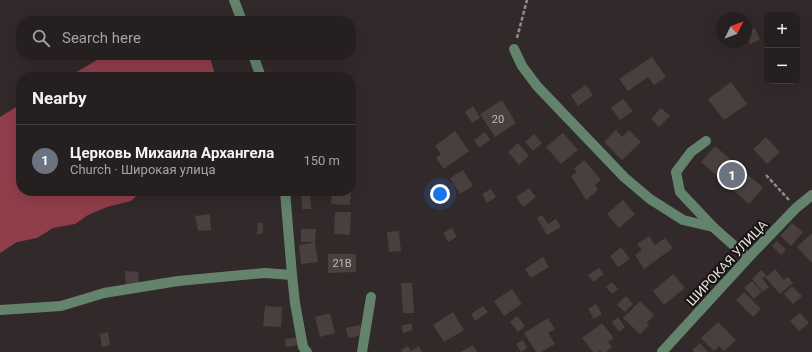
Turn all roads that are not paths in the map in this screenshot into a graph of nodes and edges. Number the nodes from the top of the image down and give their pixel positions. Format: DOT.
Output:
graph roads {
  1 [pos="234,0"];
  2 [pos="240,16"];
  3 [pos="514,49"];
  4 [pos="255,60"];
  5 [pos="259,72"];
  6 [pos="706,141"];
  7 [pos="812,195"];
  8 [pos="285,196"];
  9 [pos="713,227"];
  10 [pos="748,258"];
  11 [pos="292,275"];
  12 [pos="371,297"];
  13 [pos="0,310"];
  14 [pos="307,352"];
  15 [pos="362,352"];
  16 [pos="662,352"];
  1 -- 2 [label="street"];
  3 -- 9 [label="street"];
  4 -- 5 [label="street"];
  6 -- 9 [label="street"];
  7 -- 10 [label="street, ШИРОКАЯ УЛИЦА"];
  8 -- 11 [label="street"];
  9 -- 10 [label="street"];
  10 -- 16 [label="street, ШИРОКАЯ УЛИЦА"];
  11 -- 13 [label="street"];
  11 -- 14 [label="street"];
  12 -- 15 [label="street"];
}
